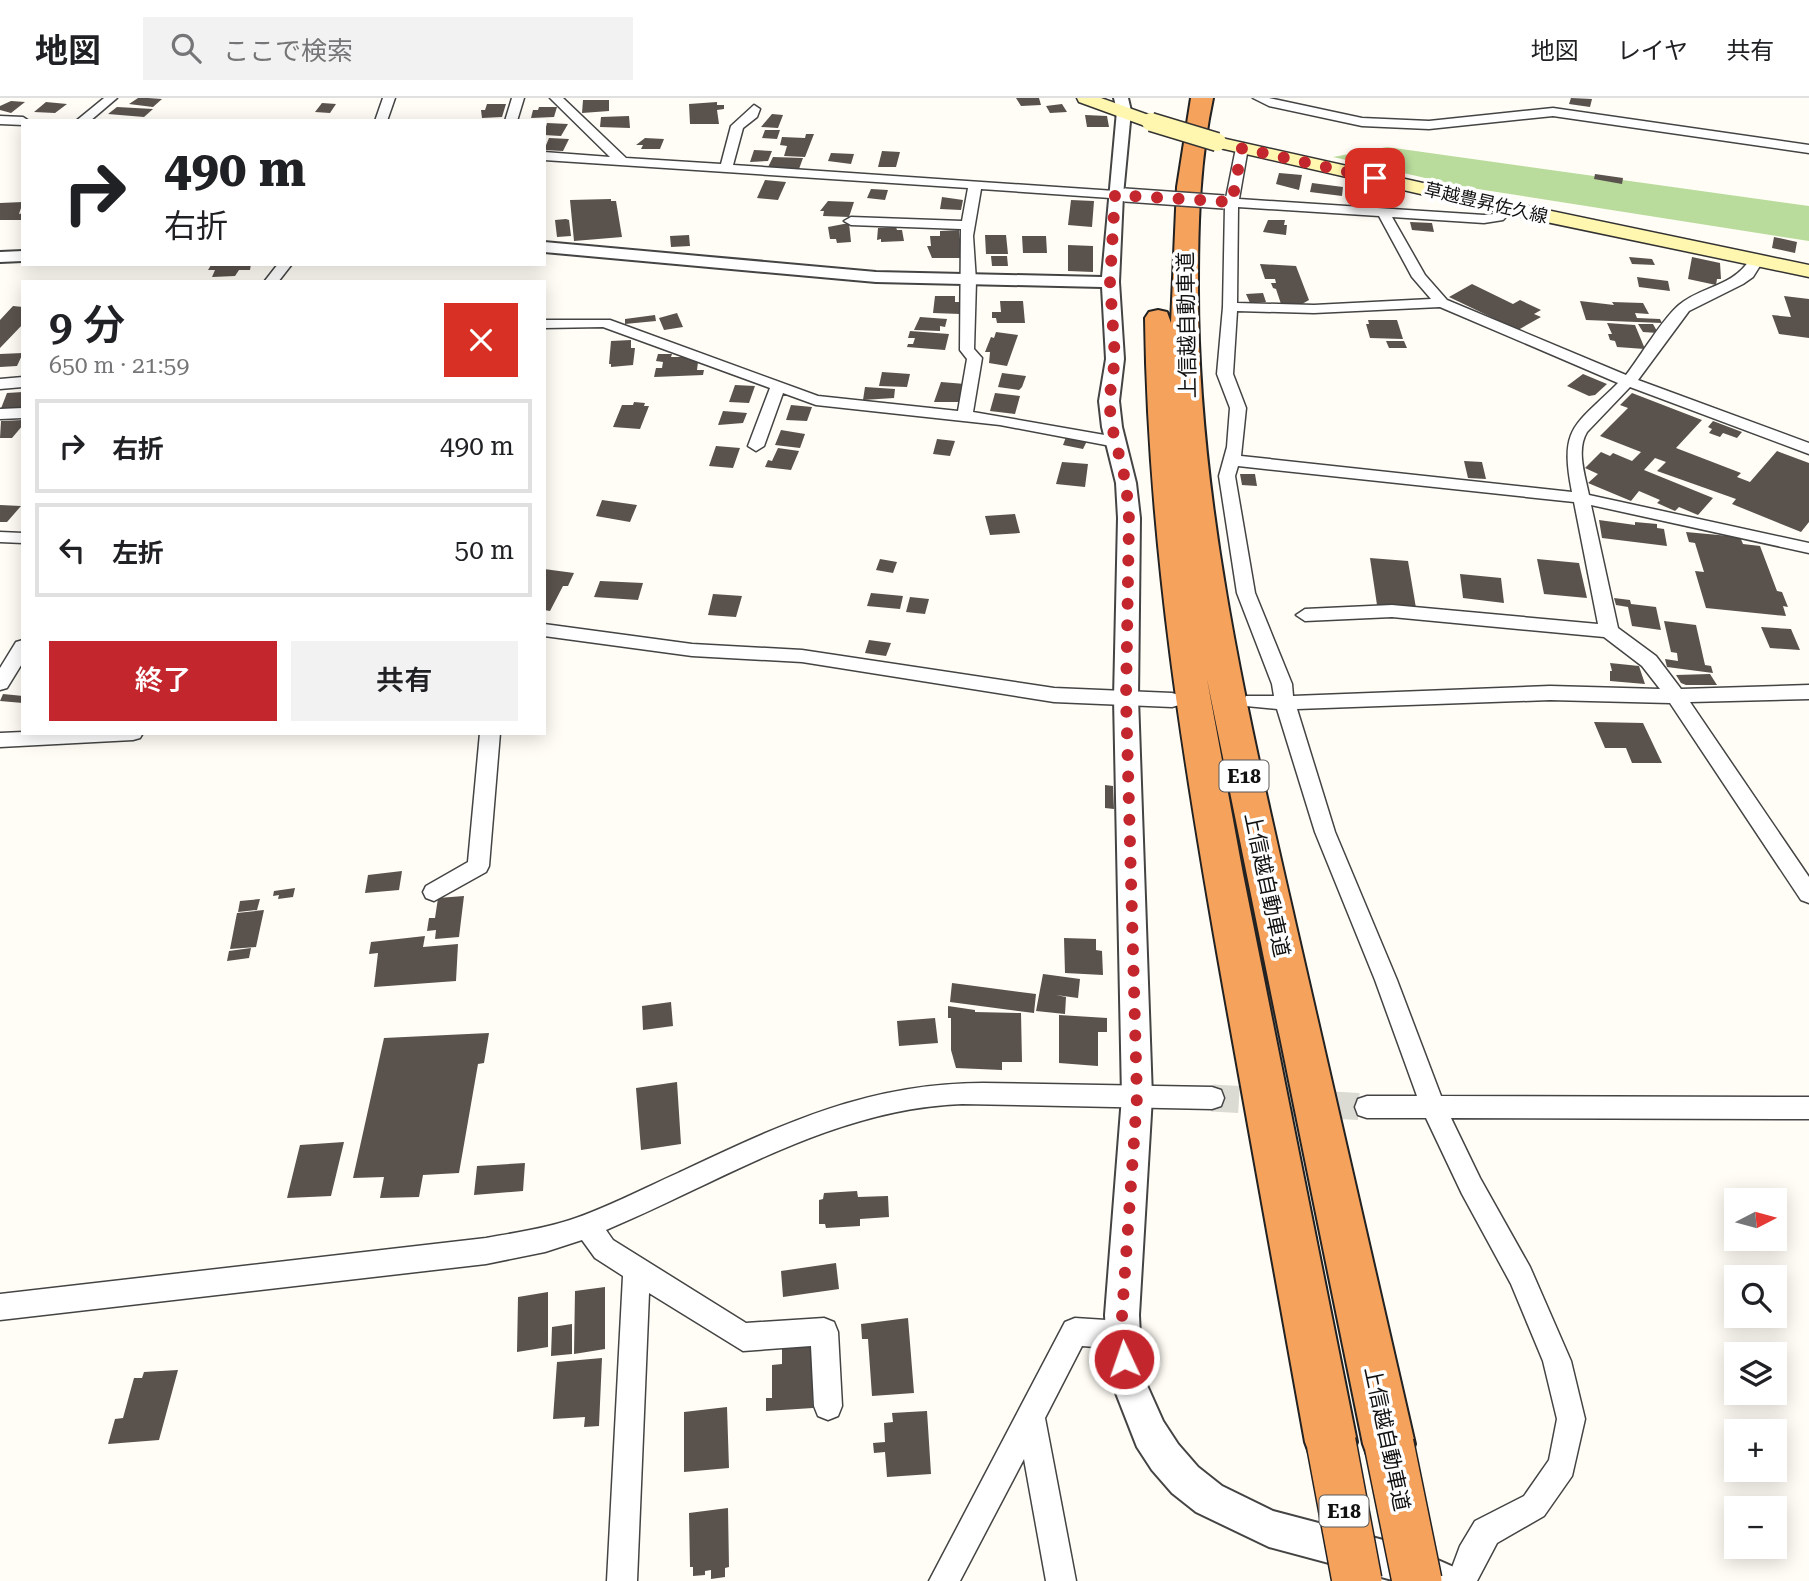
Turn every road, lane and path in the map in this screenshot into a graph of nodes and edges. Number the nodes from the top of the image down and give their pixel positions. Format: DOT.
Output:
graph roads {
  1 [pos="111,98"];
  2 [pos="389,98"];
  3 [pos="518,98"];
  4 [pos="556,98"];
  5 [pos="1085,98"];
  6 [pos="1178,98"];
  7 [pos="1202,98"];
  8 [pos="1259,98"];
  9 [pos="1544,98"];
  10 [pos="1122,105"];
  11 [pos="754,109"];
  12 [pos="1541,111"];
  13 [pos="85,119"];
  14 [pos="382,119"];
  15 [pos="512,119"];
  16 [pos="0,120"];
  17 [pos="21,121"];
  18 [pos="1242,148"];
  19 [pos="1809,149"];
  20 [pos="546,156"];
  21 [pos="623,162"];
  22 [pos="726,169"];
  23 [pos="975,186"];
  24 [pos="1120,195"];
  25 [pos="1228,202"];
  26 [pos="1508,208"];
  27 [pos="1383,212"];
  28 [pos="851,221"];
  29 [pos="969,225"];
  30 [pos="546,247"];
  31 [pos="21,256"];
  32 [pos="0,257"];
  33 [pos="1756,261"];
  34 [pos="283,266"];
  35 [pos="1809,271"];
  36 [pos="273,280"];
  37 [pos="969,281"];
  38 [pos="1110,282"];
  39 [pos="1442,303"];
  40 [pos="1230,307"];
  41 [pos="546,324"];
  42 [pos="21,382"];
  43 [pos="1627,382"];
  44 [pos="0,384"];
  45 [pos="778,387"];
  46 [pos="21,413"];
  47 [pos="0,414"];
  48 [pos="965,416"];
  49 [pos="1116,442"];
  50 [pos="756,446"];
  51 [pos="1809,449"];
  52 [pos="1231,460"];
  53 [pos="1581,498"];
  54 [pos="0,537"];
  55 [pos="21,538"];
  56 [pos="1809,548"];
  57 [pos="1305,614"];
  58 [pos="546,630"];
  59 [pos="1609,631"];
  60 [pos="21,649"];
  61 [pos="0,683"];
  62 [pos="1809,692"];
  63 [pos="1676,696"];
  64 [pos="1126,698"];
  65 [pos="1172,700"];
  66 [pos="1253,701"];
  67 [pos="1285,703"];
  68 [pos="95,735"];
  69 [pos="490,735"];
  70 [pos="0,740"];
  71 [pos="434,892"];
  72 [pos="1809,894"];
  73 [pos="1137,1097"];
  74 [pos="1212,1098"];
  75 [pos="1367,1107"];
  76 [pos="1809,1108"];
  77 [pos="1434,1109"];
  78 [pos="592,1224"];
  79 [pos="637,1270"];
  80 [pos="0,1307"];
  81 [pos="1122,1335"];
  82 [pos="828,1406"];
  83 [pos="1030,1414"];
  84 [pos="622,1581"];
  85 [pos="944,1581"];
  86 [pos="1061,1581"];
  87 [pos="1357,1581"];
  88 [pos="1417,1581"];
  89 [pos="1443,1581"];
  90 [pos="1462,1581"];
  1 -- 13 [label="street"];
  2 -- 14 [label="street"];
  3 -- 15 [label="street"];
  4 -- 21 [label="street"];
  5 -- 10 [label="main road, 草越豊昇佐久線"];
  6 -- 87 [label="highway, 上信越自動車道 / E18, bridge"];
  7 -- 88 [label="highway, 上信越自動車道 / E18, bridge"];
  8 -- 12 [label="street"];
  9 -- 12 [label="street"];
  10 -- 18 [label="main road, 草越豊昇佐久線, bridge"];
  10 -- 24 [label="street"];
  11 -- 22 [label="street"];
  12 -- 19 [label="street"];
  16 -- 17 [label="street"];
  18 -- 25 [label="street"];
  18 -- 26 [label="main road, 草越豊昇佐久線"];
  20 -- 21 [label="street"];
  21 -- 22 [label="street"];
  22 -- 23 [label="street"];
  23 -- 24 [label="street"];
  23 -- 29 [label="street"];
  24 -- 25 [label="street, bridge"];
  24 -- 38 [label="street"];
  25 -- 27 [label="street"];
  25 -- 40 [label="street"];
  26 -- 27 [label="street"];
  26 -- 33 [label="main road, 草越豊昇佐久線"];
  27 -- 39 [label="street"];
  28 -- 29 [label="street"];
  29 -- 37 [label="street"];
  30 -- 37 [label="street"];
  31 -- 32 [label="street"];
  33 -- 35 [label="main road, 草越豊昇佐久線"];
  33 -- 43 [label="street"];
  34 -- 36 [label="street"];
  37 -- 38 [label="street"];
  37 -- 48 [label="street"];
  38 -- 49 [label="street"];
  39 -- 40 [label="street"];
  39 -- 43 [label="street"];
  40 -- 52 [label="street"];
  41 -- 45 [label="street"];
  42 -- 44 [label="street"];
  43 -- 51 [label="street"];
  43 -- 53 [label="street"];
  45 -- 48 [label="street"];
  45 -- 50 [label="street"];
  46 -- 47 [label="street"];
  48 -- 49 [label="street"];
  49 -- 64 [label="street"];
  52 -- 53 [label="street"];
  52 -- 67 [label="street"];
  53 -- 56 [label="street"];
  53 -- 59 [label="street"];
  54 -- 55 [label="street"];
  57 -- 59 [label="street"];
  58 -- 64 [label="street"];
  59 -- 63 [label="street"];
  60 -- 61 [label="street"];
  62 -- 63 [label="street"];
  63 -- 67 [label="street"];
  63 -- 72 [label="street"];
  64 -- 65 [label="street"];
  64 -- 73 [label="street"];
  66 -- 67 [label="street"];
  67 -- 77 [label="street"];
  68 -- 70 [label="street"];
  69 -- 71 [label="street"];
  73 -- 74 [label="street"];
  73 -- 78 [label="street"];
  73 -- 81 [label="street"];
  75 -- 77 [label="street"];
  76 -- 77 [label="street"];
  77 -- 90 [label="street"];
  78 -- 79 [label="street"];
  78 -- 80 [label="street"];
  79 -- 82 [label="street"];
  79 -- 84 [label="street"];
  81 -- 83 [label="street"];
  81 -- 89 [label="street"];
  83 -- 85 [label="street"];
  83 -- 86 [label="street"];
}
